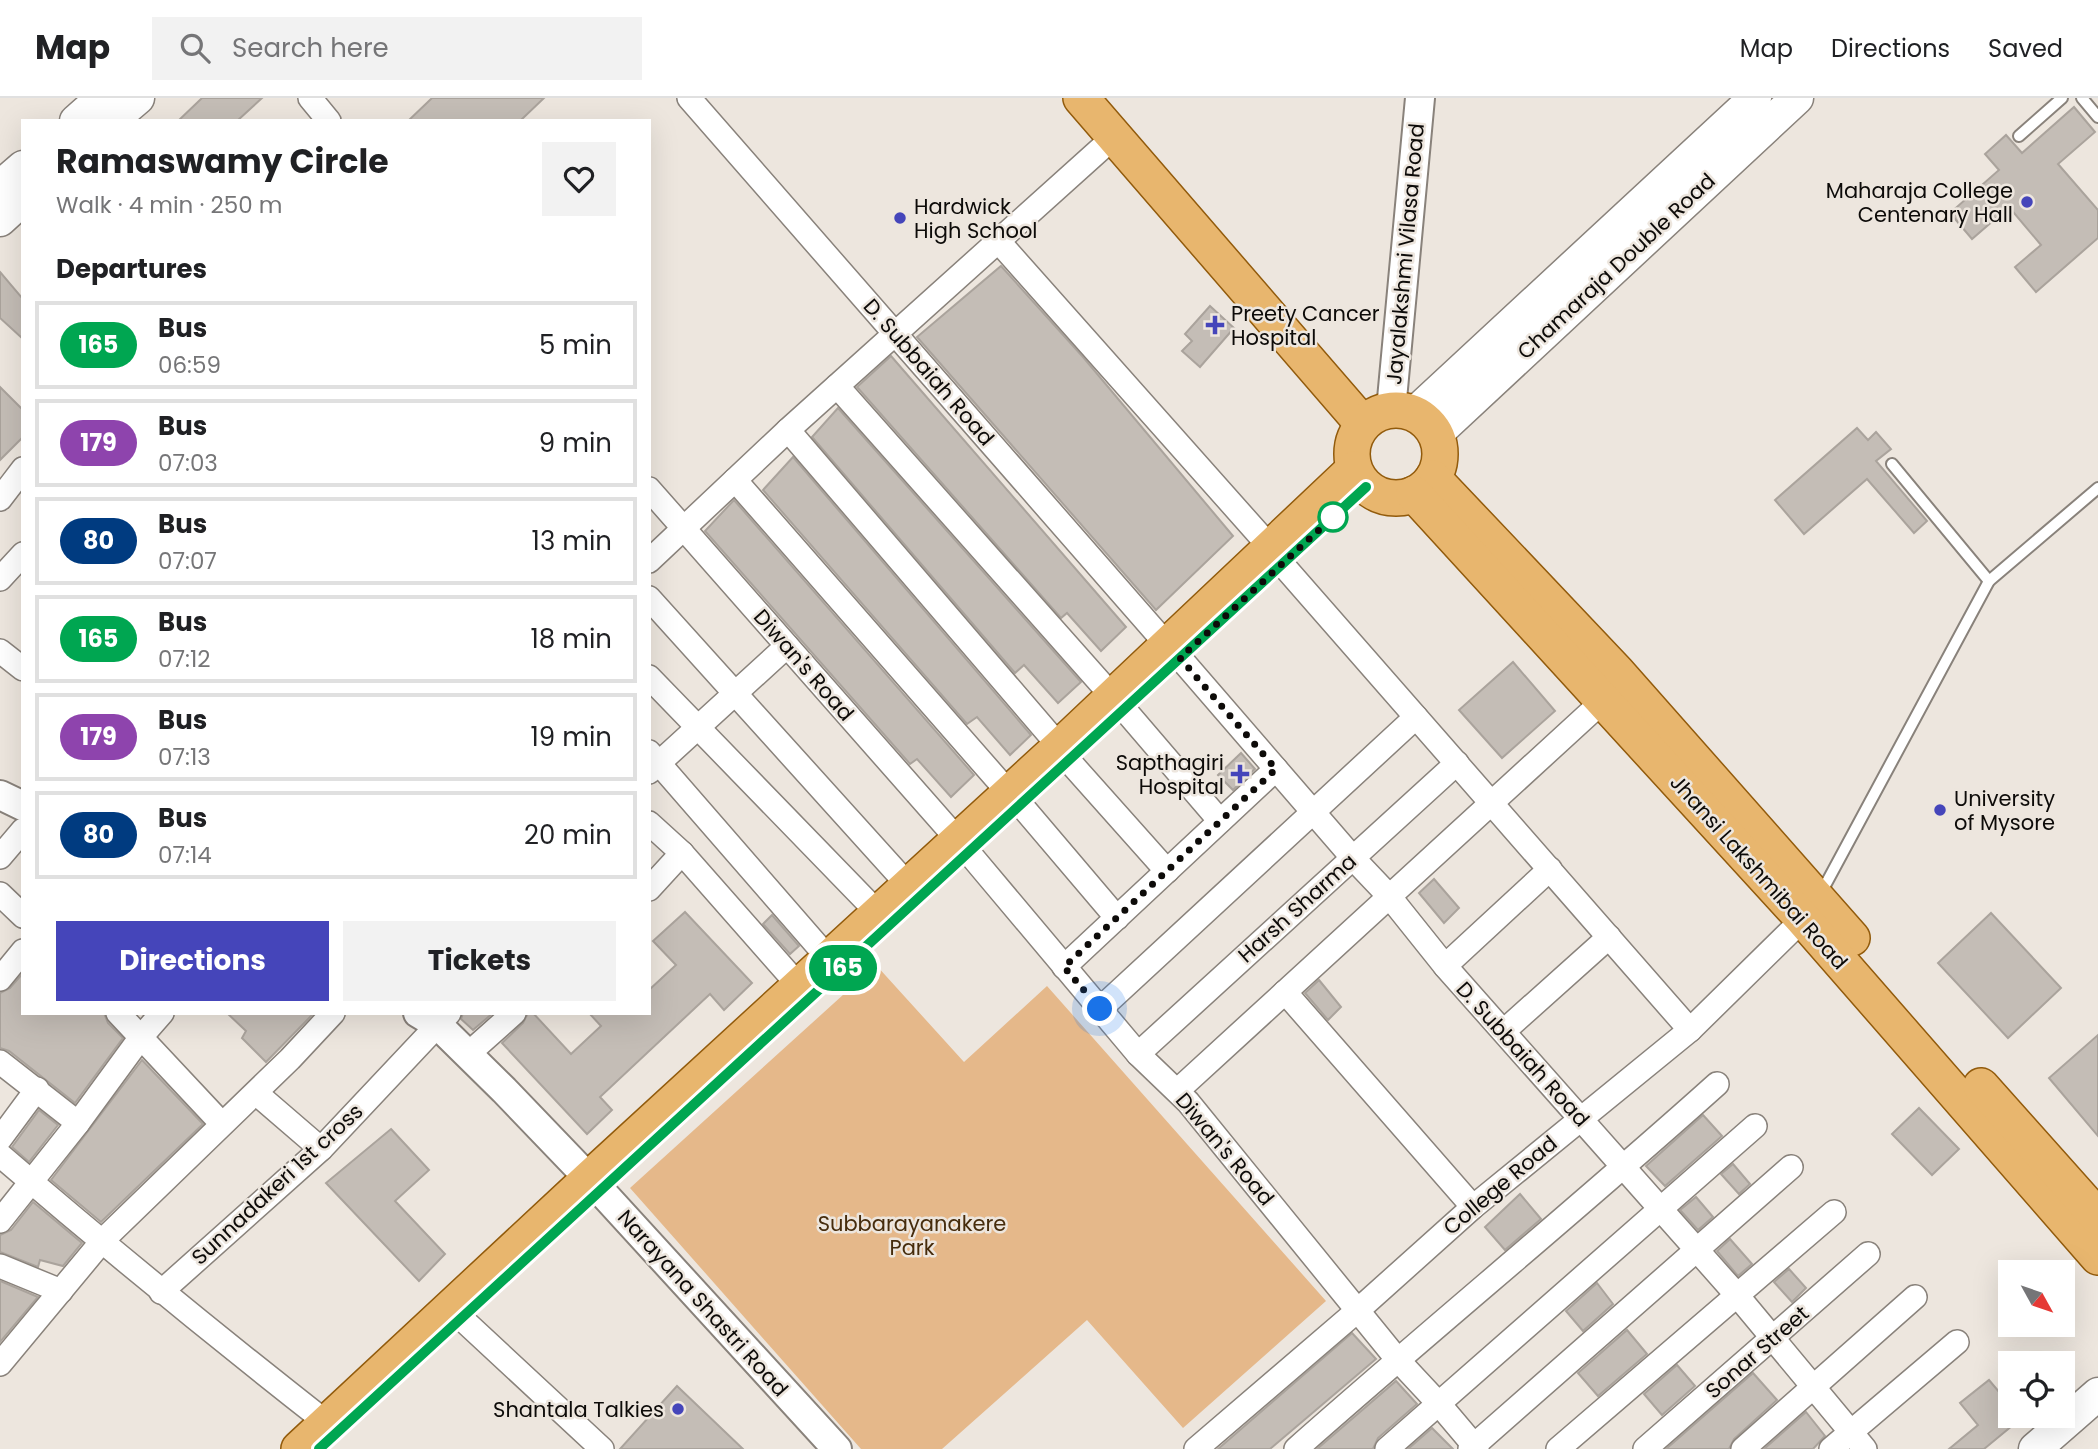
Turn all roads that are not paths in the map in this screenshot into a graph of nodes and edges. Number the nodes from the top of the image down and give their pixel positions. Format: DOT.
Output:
graph roads {
  1 [pos="102,98"];
  2 [pos="138,98"];
  3 [pos="310,98"];
  4 [pos="690,98"];
  5 [pos="1081,98"];
  6 [pos="1755,98"];
  7 [pos="1797,98"];
  8 [pos="2062,98"];
  9 [pos="2082,98"];
  10 [pos="1419,99"];
  11 [pos="2098,117"];
  12 [pos="78,119"];
  13 [pos="113,119"];
  14 [pos="327,119"];
  15 [pos="2019,135"];
  16 [pos="1115,136"];
  17 [pos="11,181"];
  18 [pos="0,220"];
  19 [pos="999,242"];
  20 [pos="896,334"];
  21 [pos="837,386"];
  22 [pos="1401,420"];
  23 [pos="788,430"];
  24 [pos="1892,464"];
  25 [pos="21,472"];
  26 [pos="1360,478"];
  27 [pos="734,480"];
  28 [pos="1424,486"];
  29 [pos="2098,488"];
  30 [pos="651,491"];
  31 [pos="0,499"];
  32 [pos="684,529"];
  33 [pos="21,556"];
  34 [pos="1276,556"];
  35 [pos="651,559"];
  36 [pos="0,579"];
  37 [pos="1989,581"];
  38 [pos="651,600"];
  39 [pos="787,646"];
  40 [pos="0,652"];
  41 [pos="1174,652"];
  42 [pos="21,665"];
  43 [pos="651,679"];
  44 [pos="736,693"];
  45 [pos="1604,700"];
  46 [pos="1118,703"];
  47 [pos="1416,717"];
  48 [pos="698,728"];
  49 [pos="1064,754"];
  50 [pos="653,763"];
  51 [pos="1457,763"];
  52 [pos="1276,769"];
  53 [pos="0,795"];
  54 [pos="1015,799"];
  55 [pos="1491,803"];
  56 [pos="21,805"];
  57 [pos="1313,813"];
  58 [pos="1220,821"];
  59 [pos="651,825"];
  60 [pos="21,832"];
  61 [pos="964,847"];
  62 [pos="682,853"];
  63 [pos="0,857"];
  64 [pos="1352,857"];
  65 [pos="1550,869"];
  66 [pos="1167,871"];
  67 [pos="651,885"];
  68 [pos="909,886"];
  69 [pos="0,894"];
  70 [pos="1390,896"];
  71 [pos="1810,909"];
  72 [pos="21,914"];
  73 [pos="879,914"];
  74 [pos="1117,918"];
  75 [pos="1609,937"];
  76 [pos="21,953"];
  77 [pos="830,960"];
  78 [pos="1445,966"];
  79 [pos="1064,967"];
  80 [pos="0,979"];
  81 [pos="800,986"];
  82 [pos="1285,992"];
  83 [pos="1100,1009"];
  84 [pos="120,1015"];
  85 [pos="160,1015"];
  86 [pos="331,1015"];
  87 [pos="512,1015"];
  88 [pos="435,1017"];
  89 [pos="1690,1030"];
  90 [pos="1504,1031"];
  91 [pos="141,1037"];
  92 [pos="468,1054"];
  93 [pos="1138,1054"];
  94 [pos="0,1062"];
  95 [pos="1717,1084"];
  96 [pos="37,1090"];
  97 [pos="1177,1091"];
  98 [pos="256,1093"];
  99 [pos="1580,1117"];
  100 [pos="78,1122"];
  101 [pos="222,1124"];
  102 [pos="1755,1126"];
  103 [pos="0,1139"];
  104 [pos="321,1149"];
  105 [pos="0,1155"];
  106 [pos="1791,1167"];
  107 [pos="1624,1168"];
  108 [pos="30,1181"];
  109 [pos="594,1184"];
  110 [pos="1473,1207"];
  111 [pos="1659,1209"];
  112 [pos="1834,1212"];
  113 [pos="2098,1217"];
  114 [pos="0,1221"];
  115 [pos="103,1240"];
  116 [pos="1697,1252"];
  117 [pos="1868,1254"];
  118 [pos="2098,1257"];
  119 [pos="0,1266"];
  120 [pos="61,1291"];
  121 [pos="161,1292"];
  122 [pos="1736,1294"];
  123 [pos="1915,1297"];
  124 [pos="1357,1311"];
  125 [pos="461,1318"];
  126 [pos="1773,1337"];
  127 [pos="1957,1342"];
  128 [pos="1398,1359"];
  129 [pos="0,1364"];
  130 [pos="1813,1388"];
  131 [pos="2098,1394"];
  132 [pos="1439,1404"];
  133 [pos="323,1436"];
  134 [pos="1858,1440"];
  135 [pos="594,1446"];
  136 [pos="828,1446"];
  137 [pos="1474,1448"];
  138 [pos="299,1449"];
  139 [pos="1196,1449"];
  140 [pos="1296,1449"];
  141 [pos="1387,1449"];
  142 [pos="1558,1449"];
  143 [pos="1645,1449"];
  144 [pos="1743,1449"];
  145 [pos="1830,1449"];
  146 [pos="2035,1449"];
  1 -- 12 [label="main road"];
  2 -- 13 [label="main road"];
  3 -- 14 [label="street"];
  4 -- 20 [label="street, D. Subbaiah Road"];
  5 -- 16 [label="main road"];
  6 -- 22 [label="main road, Chamaraja Double Road"];
  7 -- 22 [label="main road, Chamaraja Double Road"];
  8 -- 15 [label="lane"];
  9 -- 11 [label="lane"];
  10 -- 22 [label="street, Jayalakshmi Vilasa Road"];
  16 -- 19 [label="street"];
  16 -- 22 [label="main road"];
  17 -- 18 [label="main road"];
  19 -- 20 [label="street"];
  19 -- 34 [label="street"];
  20 -- 21 [label="street"];
  20 -- 41 [label="street, D. Subbaiah Road"];
  21 -- 23 [label="street"];
  21 -- 46 [label="street"];
  22 -- 26 [label="main road"];
  22 -- 28 [label="main road"];
  23 -- 27 [label="street"];
  23 -- 49 [label="street"];
  24 -- 37 [label="lane"];
  25 -- 31 [label="street"];
  26 -- 28 [label="main road"];
  26 -- 34 [label="main road"];
  27 -- 32 [label="street"];
  27 -- 54 [label="street"];
  28 -- 45 [label="main road, Jhansi Lakshmibai Road"];
  28 -- 71 [label="main road, Jhansi Lakshmibai Road"];
  29 -- 37 [label="lane"];
  30 -- 32 [label="street, Diwan's Road"];
  32 -- 35 [label="street"];
  32 -- 39 [label="street, Diwan's Road"];
  33 -- 36 [label="street"];
  34 -- 41 [label="main road"];
  34 -- 47 [label="street"];
  37 -- 71 [label="lane"];
  38 -- 44 [label="street"];
  39 -- 44 [label="street"];
  39 -- 61 [label="street, Diwan's Road"];
  40 -- 42 [label="street"];
  41 -- 46 [label="main road"];
  41 -- 52 [label="street, D. Subbaiah Road"];
  43 -- 48 [label="street"];
  44 -- 48 [label="street"];
  44 -- 68 [label="street"];
  45 -- 55 [label="street"];
  45 -- 71 [label="main road, Jhansi Lakshmibai Road"];
  46 -- 49 [label="main road"];
  46 -- 58 [label="street"];
  47 -- 51 [label="street"];
  47 -- 57 [label="street"];
  48 -- 50 [label="street"];
  48 -- 73 [label="street"];
  49 -- 54 [label="main road"];
  49 -- 66 [label="street"];
  50 -- 77 [label="street"];
  51 -- 55 [label="street"];
  51 -- 64 [label="street, Harsh Sharma"];
  52 -- 57 [label="street, D. Subbaiah Road"];
  52 -- 58 [label="street"];
  53 -- 56 [label="street"];
  54 -- 61 [label="main road"];
  54 -- 74 [label="street"];
  55 -- 65 [label="street"];
  55 -- 70 [label="street"];
  57 -- 64 [label="street, D. Subbaiah Road"];
  57 -- 83 [label="street"];
  58 -- 66 [label="street"];
  59 -- 62 [label="street"];
  60 -- 63 [label="street"];
  61 -- 68 [label="main road"];
  61 -- 79 [label="street, Diwan's Road"];
  61 -- 109 [label="main road"];
  62 -- 67 [label="street"];
  62 -- 81 [label="street"];
  64 -- 70 [label="street, D. Subbaiah Road"];
  64 -- 93 [label="street, Harsh Sharma"];
  65 -- 75 [label="street"];
  65 -- 78 [label="street"];
  66 -- 74 [label="street"];
  68 -- 73 [label="main road"];
  69 -- 72 [label="street"];
  70 -- 78 [label="street, D. Subbaiah Road"];
  70 -- 82 [label="street"];
  71 -- 89 [label="street, College Road"];
  71 -- 113 [label="main road, Jhansi Lakshmibai Road"];
  71 -- 118 [label="main road, Jhansi Lakshmibai Road"];
  73 -- 77 [label="main road"];
  74 -- 79 [label="street"];
  75 -- 89 [label="street"];
  75 -- 90 [label="street"];
  76 -- 80 [label="street"];
  77 -- 81 [label="main road"];
  78 -- 90 [label="street, D. Subbaiah Road"];
  79 -- 83 [label="street, Diwan's Road"];
  81 -- 109 [label="main road"];
  82 -- 97 [label="street"];
  82 -- 110 [label="street"];
  83 -- 93 [label="street, Diwan's Road"];
  84 -- 91 [label="street"];
  85 -- 91 [label="street"];
  86 -- 98 [label="street"];
  87 -- 92 [label="street"];
  88 -- 92 [label="street, Narayana Shastri Road"];
  88 -- 104 [label="street, Sunnadakeri 1st cross"];
  89 -- 99 [label="street, College Road"];
  90 -- 99 [label="street, D. Subbaiah Road"];
  91 -- 100 [label="street"];
  91 -- 101 [label="street"];
  92 -- 109 [label="street, Narayana Shastri Road"];
  93 -- 97 [label="street, Diwan's Road"];
  94 -- 96 [label="street"];
  95 -- 107 [label="street"];
  96 -- 100 [label="street"];
  96 -- 103 [label="street"];
  97 -- 124 [label="street, Diwan's Road"];
  98 -- 101 [label="street"];
  98 -- 104 [label="street"];
  99 -- 107 [label="street, D. Subbaiah Road"];
  99 -- 110 [label="street, College Road"];
  100 -- 108 [label="street"];
  101 -- 115 [label="street"];
  102 -- 111 [label="street"];
  104 -- 121 [label="street, Sunnadakeri 1st cross"];
  105 -- 108 [label="street"];
  106 -- 116 [label="street"];
  107 -- 111 [label="street, D. Subbaiah Road"];
  107 -- 128 [label="street"];
  108 -- 114 [label="street"];
  108 -- 115 [label="street"];
  109 -- 125 [label="main road"];
  109 -- 133 [label="main road"];
  109 -- 136 [label="street, Narayana Shastri Road"];
  110 -- 124 [label="street, College Road"];
  111 -- 116 [label="street, D. Subbaiah Road"];
  111 -- 132 [label="street"];
  112 -- 122 [label="street"];
  115 -- 120 [label="street"];
  115 -- 121 [label="street"];
  116 -- 122 [label="street, D. Subbaiah Road"];
  116 -- 137 [label="street"];
  117 -- 126 [label="street, Sonar Street"];
  119 -- 120 [label="street"];
  120 -- 129 [label="street"];
  121 -- 133 [label="street"];
  122 -- 126 [label="street, D. Subbaiah Road"];
  122 -- 142 [label="street"];
  123 -- 130 [label="street"];
  124 -- 128 [label="street, Diwan's Road"];
  124 -- 139 [label="street, College Road"];
  125 -- 133 [label="main road"];
  125 -- 135 [label="street"];
  126 -- 130 [label="street, D. Subbaiah Road"];
  126 -- 143 [label="street, Sonar Street"];
  127 -- 134 [label="street"];
  128 -- 132 [label="street, Diwan's Road"];
  128 -- 140 [label="street"];
  130 -- 134 [label="street, D. Subbaiah Road"];
  130 -- 144 [label="street"];
  131 -- 146 [label="main road"];
  132 -- 137 [label="street, Diwan's Road"];
  132 -- 141 [label="street"];
  133 -- 138 [label="main road"];
  134 -- 145 [label="street"];
}
